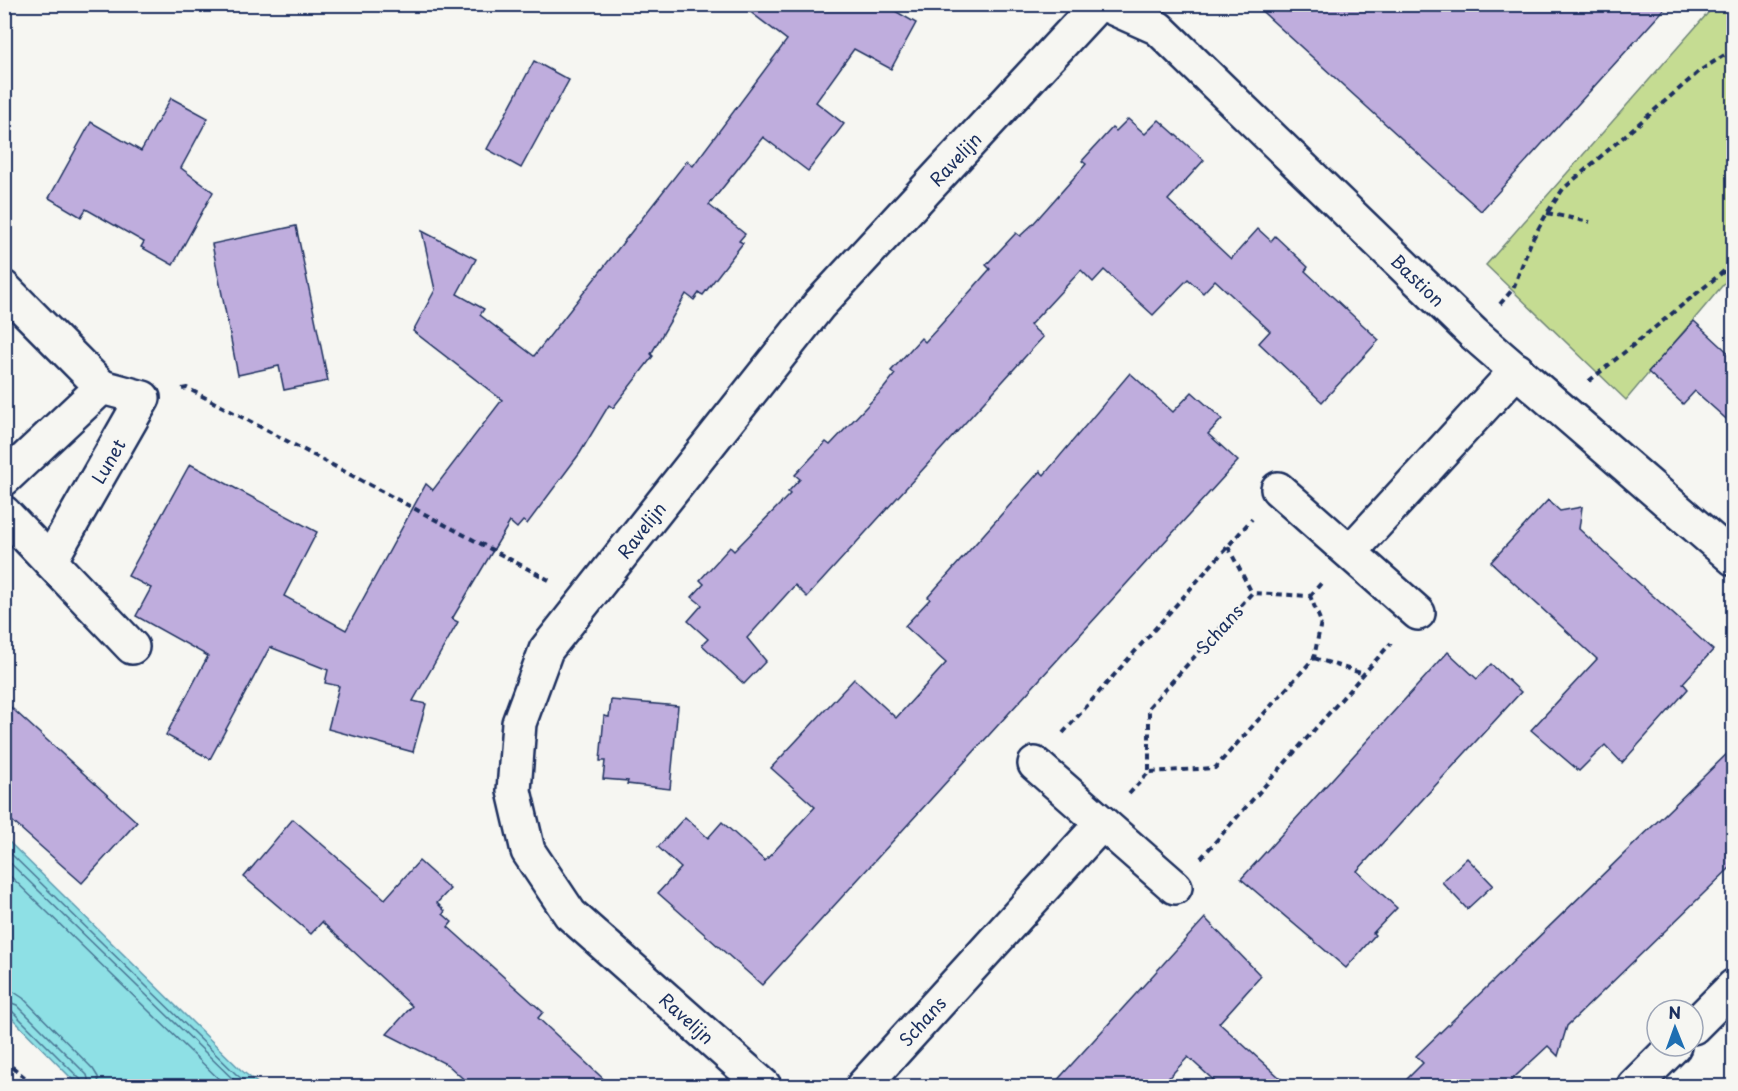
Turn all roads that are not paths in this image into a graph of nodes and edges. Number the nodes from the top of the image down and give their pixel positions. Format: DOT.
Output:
graph roads {
  1 [pos="1098,4"];
  2 [pos="1104,4"];
  3 [pos="4,288"];
  4 [pos="1517,370"];
  5 [pos="102,387"];
  6 [pos="4,479"];
  7 [pos="1278,489"];
  8 [pos="4,513"];
  9 [pos="1350,552"];
  10 [pos="1734,559"];
  11 [pos="50,561"];
  12 [pos="1418,612"];
  13 [pos="132,647"];
  14 [pos="1035,764"];
  15 [pos="1102,823"];
  16 [pos="1175,887"];
  17 [pos="1734,986"];
  18 [pos="1705,1015"];
  19 [pos="1662,1058"];
  20 [pos="764,1086"];
  21 [pos="863,1086"];
  22 [pos="1634,1086"];
  1 -- 20 [label="street, Ravelijn"];
  2 -- 4 [label="street, Bastion"];
  3 -- 5 [label="street"];
  4 -- 9 [label="street"];
  4 -- 10 [label="street, Bastion"];
  5 -- 6 [label="street"];
  5 -- 11 [label="street, Lunet"];
  7 -- 9 [label="street"];
  8 -- 11 [label="street"];
  9 -- 12 [label="street"];
  11 -- 13 [label="street"];
  14 -- 15 [label="street"];
  15 -- 16 [label="street"];
  15 -- 21 [label="street, Schans"];
  17 -- 18 [label="street"];
  19 -- 22 [label="street"];
}
